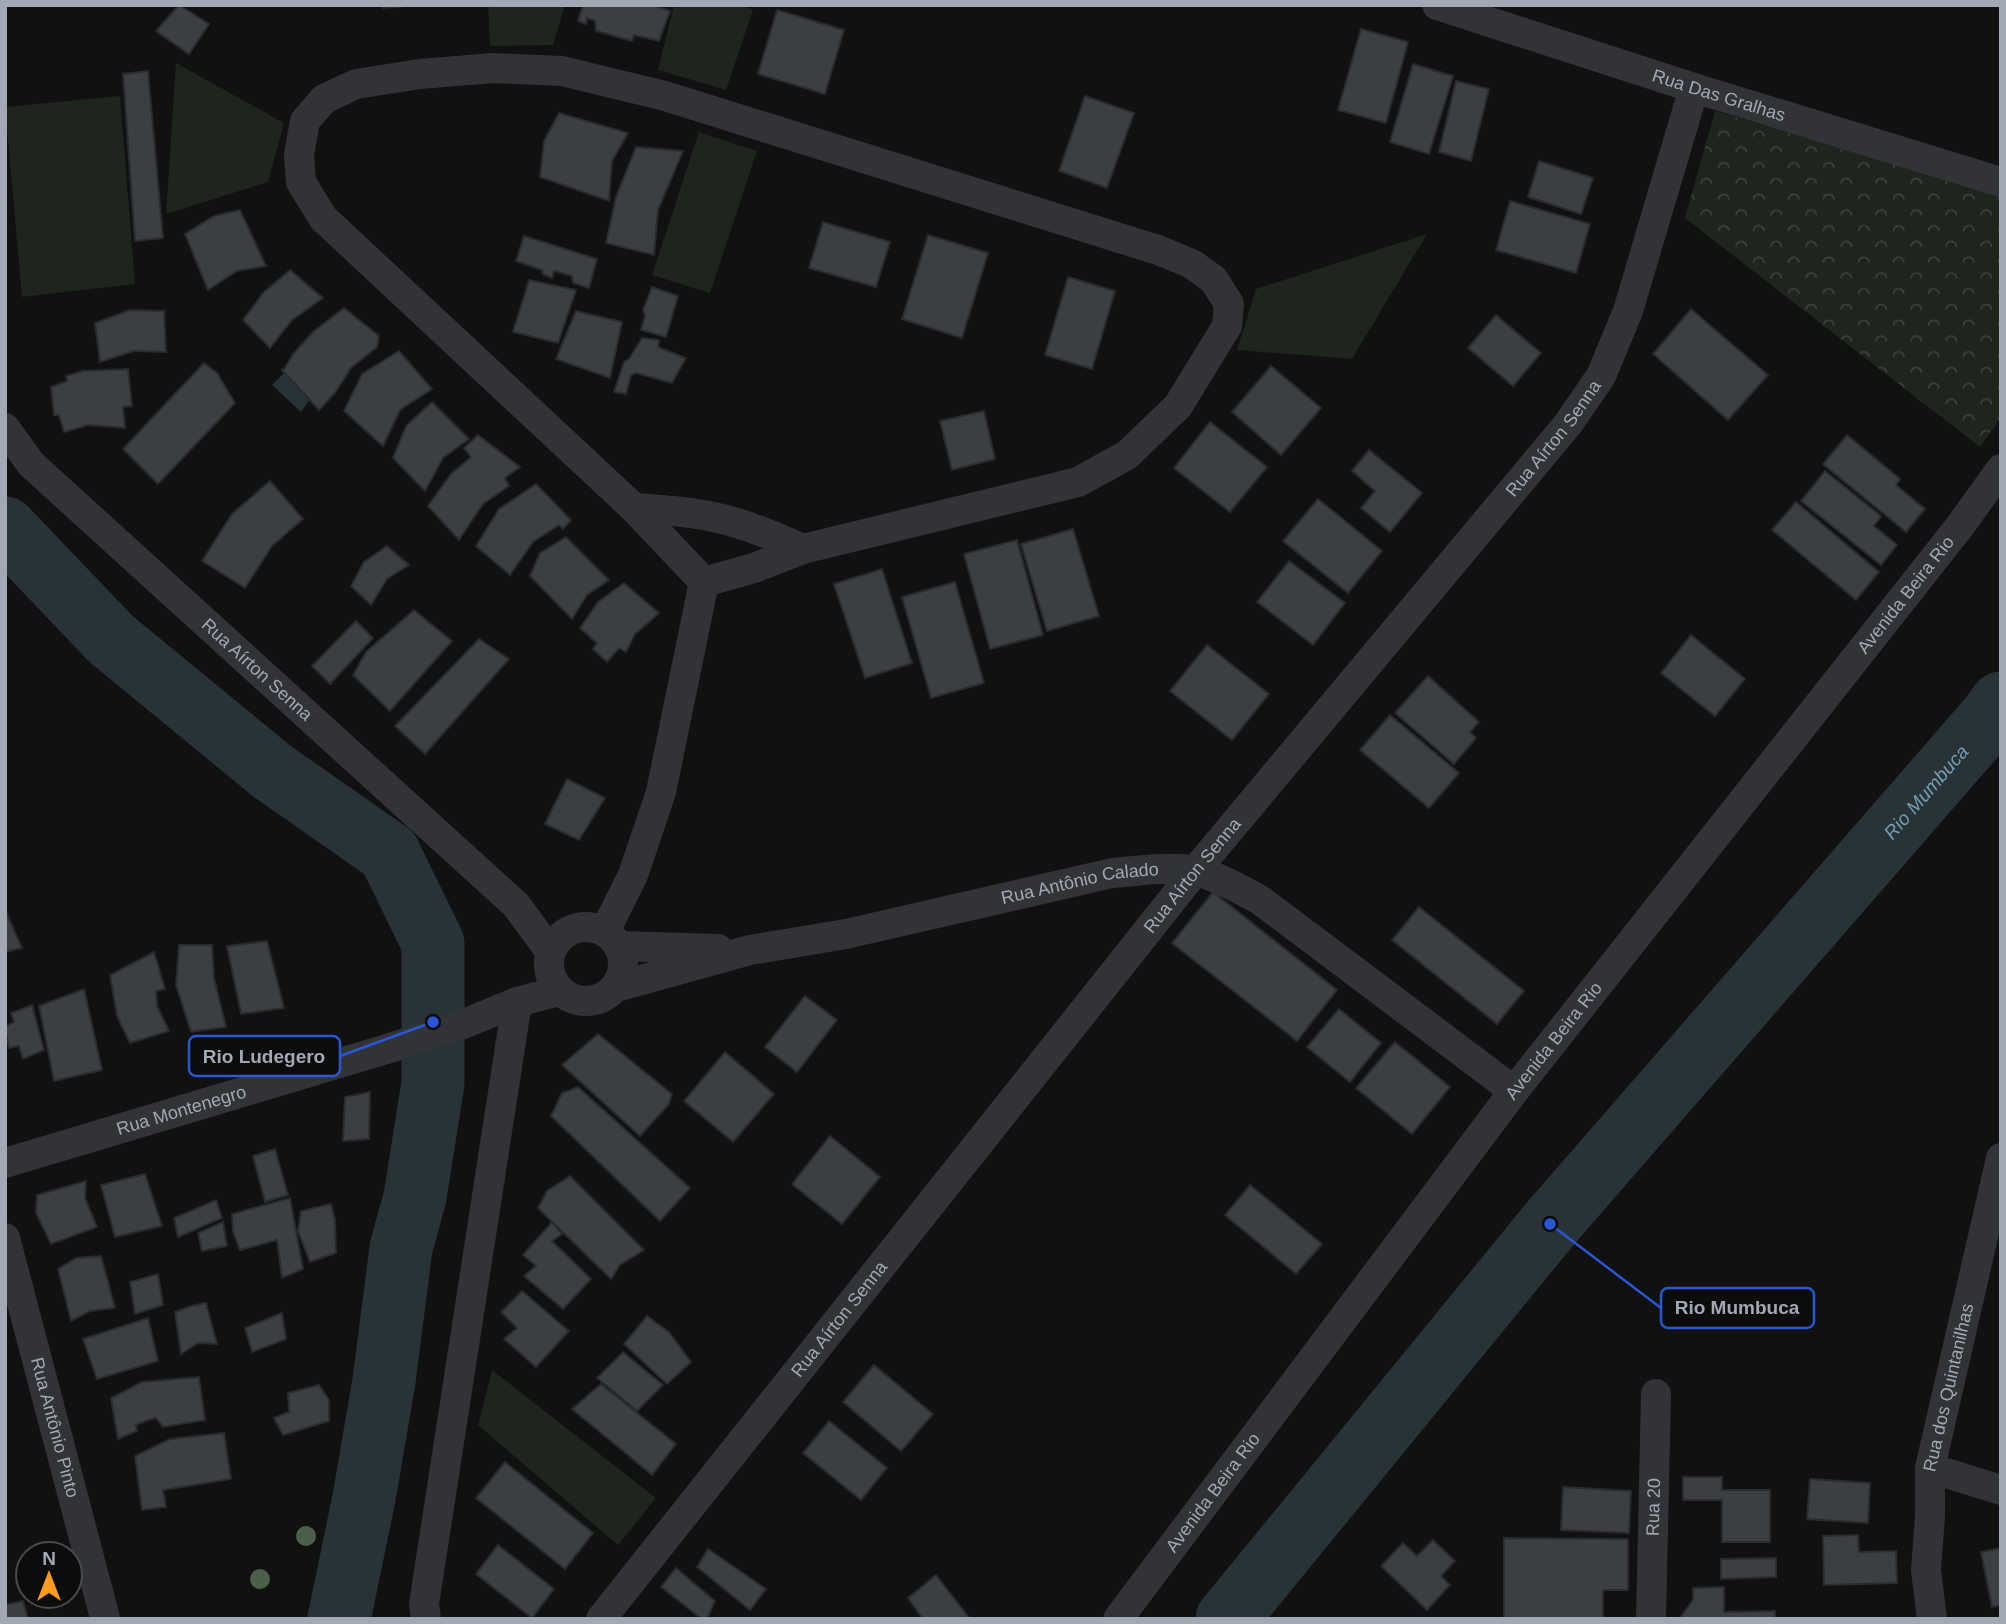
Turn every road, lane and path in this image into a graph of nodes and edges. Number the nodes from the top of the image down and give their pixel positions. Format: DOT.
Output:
graph roads {
  1 [pos="1437,5"];
  2 [pos="1694,88"];
  3 [pos="2001,182"];
  4 [pos="5,428"];
  5 [pos="2001,469"];
  6 [pos="634,508"];
  7 [pos="803,549"];
  8 [pos="704,582"];
  9 [pos="1195,871"];
  10 [pos="612,939"];
  11 [pos="750,950"];
  12 [pos="556,962"];
  13 [pos="616,986"];
  14 [pos="517,1002"];
  15 [pos="1514,1091"];
  16 [pos="2001,1158"];
  17 [pos="5,1163"];
  18 [pos="5,1238"];
  19 [pos="1656,1394"];
  20 [pos="1930,1468"];
  21 [pos="2001,1490"];
  22 [pos="105,1618"];
  23 [pos="426,1619"];
  24 [pos="601,1619"];
  25 [pos="1118,1619"];
  26 [pos="1651,1619"];
  27 [pos="1932,1619"];
  1 -- 2 [label="street, Rua Das Gralhas"];
  2 -- 3 [label="street, Rua Das Gralhas"];
  2 -- 9 [label="street, Rua Aírton Senna"];
  4 -- 12 [label="street, Rua Aírton Senna"];
  5 -- 15 [label="street, Avenida Beira Rio"];
  6 -- 7 [label="street"];
  6 -- 7 [label="street"];
  6 -- 8 [label="street"];
  7 -- 8 [label="street"];
  8 -- 10 [label="street"];
  9 -- 11 [label="street, Rua Antônio Calado"];
  9 -- 15 [label="street, Rua Antônio Calado"];
  9 -- 24 [label="street, Rua Aírton Senna"];
  10 -- 11 [label="street, Rua Antônio Calado"];
  10 -- 12 [label="street"];
  10 -- 13 [label="street"];
  11 -- 13 [label="street, Rua Antônio Calado"];
  12 -- 13 [label="street"];
  12 -- 14 [label="street, Rua Montenegro"];
  14 -- 17 [label="street, Rua Montenegro"];
  14 -- 23 [label="street"];
  15 -- 25 [label="street, Avenida Beira Rio"];
  16 -- 20 [label="street, Rua dos Quintanilhas"];
  18 -- 22 [label="street, Rua Antônio Pinto"];
  19 -- 26 [label="street, Rua 20"];
  20 -- 21 [label="street"];
  20 -- 27 [label="street, Rua dos Quintanilhas"];
}
